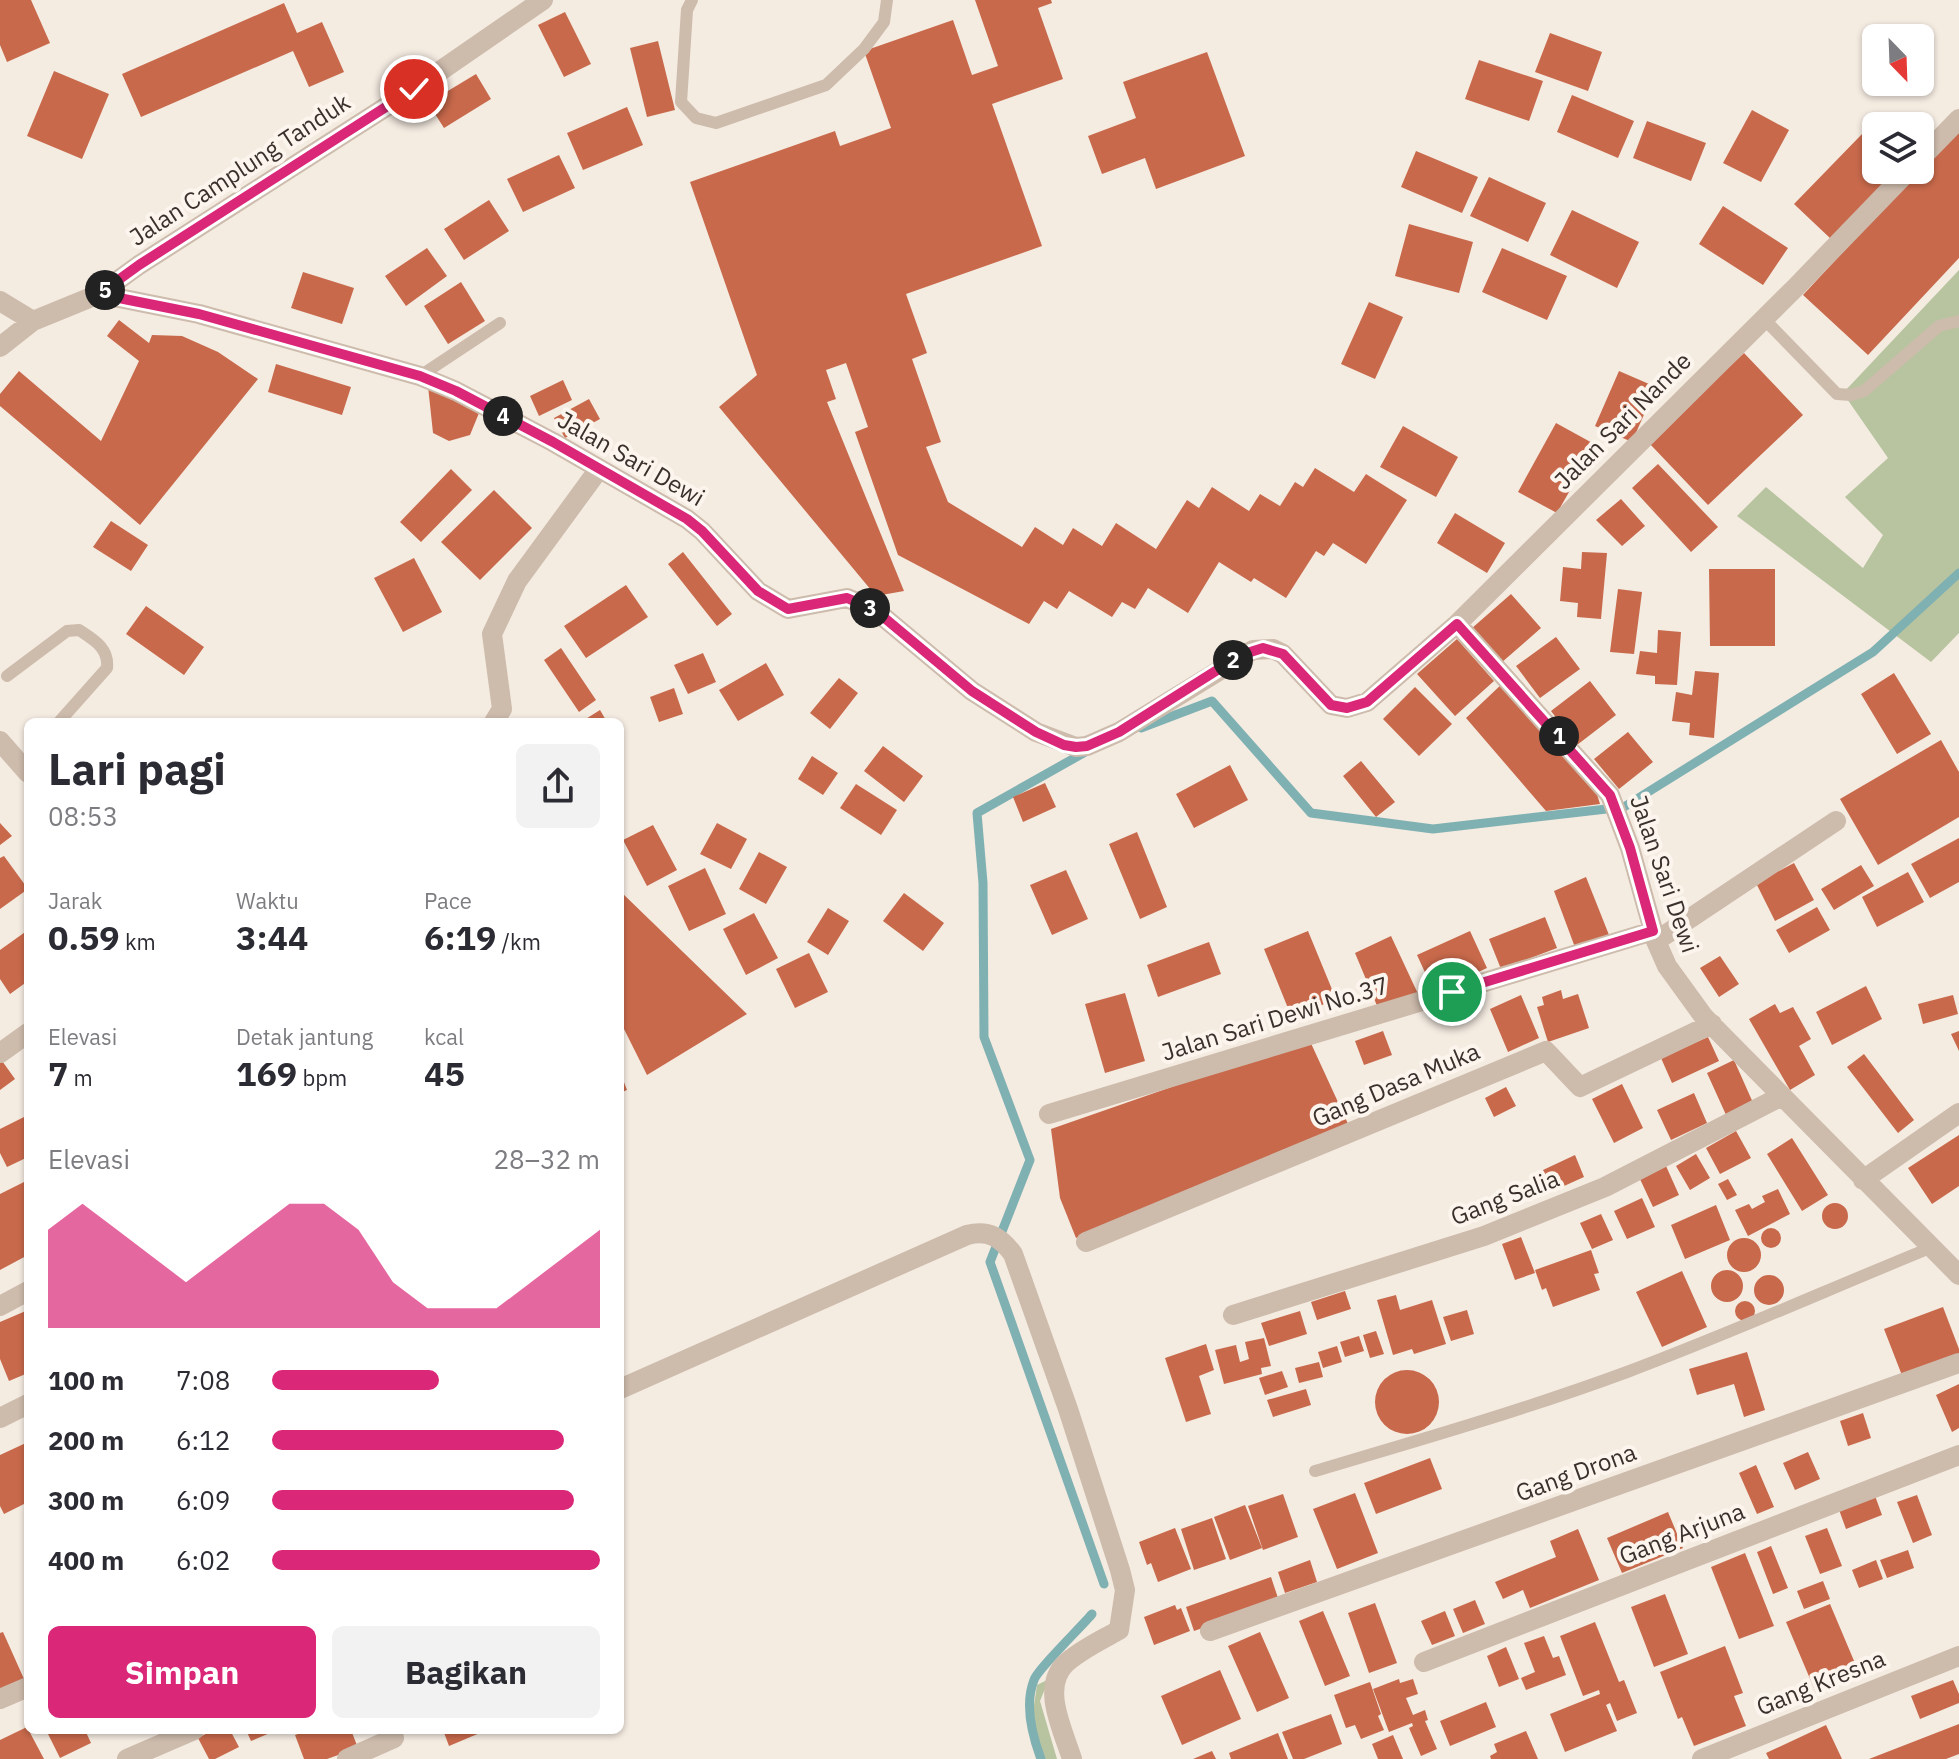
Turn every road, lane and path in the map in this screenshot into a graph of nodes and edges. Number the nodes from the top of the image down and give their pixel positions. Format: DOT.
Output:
graph roads {
  1 [pos="543,0"];
  2 [pos="692,0"];
  3 [pos="887,0"];
  4 [pos="1959,119"];
  5 [pos="1934,145"];
  6 [pos="1895,184"];
  7 [pos="99,294"];
  8 [pos="0,301"];
  9 [pos="1763,318"];
  10 [pos="33,321"];
  11 [pos="1959,321"];
  12 [pos="500,323"];
  13 [pos="0,347"];
  14 [pos="420,376"];
  15 [pos="599,469"];
  16 [pos="1457,624"];
  17 [pos="7,676"];
  18 [pos="1367,702"];
  19 [pos="63,718"];
  20 [pos="496,718"];
  21 [pos="0,741"];
  22 [pos="24,763"];
  23 [pos="1836,821"];
  24 [pos="1654,936"];
  25 [pos="1712,1024"];
  26 [pos="24,1036"];
  27 [pos="0,1053"];
  28 [pos="1782,1096"];
  29 [pos="1959,1113"];
  30 [pos="1049,1114"];
  31 [pos="1863,1180"];
  32 [pos="1086,1242"];
  33 [pos="1930,1248"];
  34 [pos="1959,1275"];
  35 [pos="24,1293"];
  36 [pos="0,1306"];
  37 [pos="1233,1315"];
  38 [pos="1959,1363"];
  39 [pos="624,1387"];
  40 [pos="24,1406"];
  41 [pos="0,1418"];
  42 [pos="1959,1455"];
  43 [pos="1315,1471"];
  44 [pos="1210,1631"];
  45 [pos="1959,1656"];
  46 [pos="1424,1662"];
  47 [pos="24,1689"];
  48 [pos="0,1699"];
  49 [pos="185,1734"];
  50 [pos="394,1738"];
  51 [pos="127,1759"];
  52 [pos="347,1759"];
  53 [pos="1072,1759"];
  54 [pos="1702,1759"];
  1 -- 7 [label="street, Jalan Camplung Tanduk"];
  2 -- 3 [label="lane"];
  4 -- 5 [label="street"];
  6 -- 9 [label="street, Jalan Sari Nande"];
  7 -- 10 [label="street, Jalan Camplung Tanduk"];
  7 -- 14 [label="street, Jalan Sari Dewi"];
  8 -- 10 [label="street"];
  9 -- 11 [label="lane"];
  9 -- 16 [label="street, Jalan Sari Nande"];
  10 -- 13 [label="street, Jalan Camplung Tanduk"];
  12 -- 14 [label="lane"];
  14 -- 15 [label="street, Jalan Sari Dewi"];
  15 -- 18 [label="street, Jalan Sari Dewi"];
  15 -- 20 [label="street"];
  16 -- 18 [label="street, Jalan Sari Nande"];
  16 -- 24 [label="street, Jalan Sari Dewi"];
  17 -- 19 [label="lane"];
  21 -- 22 [label="street"];
  23 -- 24 [label="street, Jalan Sari Dewi No.37"];
  24 -- 25 [label="street, Jalan Sari Dewi"];
  24 -- 30 [label="street, Jalan Sari Dewi No.37"];
  25 -- 28 [label="street, Jalan Sari Dewi"];
  25 -- 32 [label="street, Gang Dasa Muka"];
  26 -- 27 [label="street"];
  28 -- 31 [label="street, Jalan Sari Dewi"];
  28 -- 37 [label="street, Gang Salia"];
  29 -- 31 [label="street"];
  31 -- 33 [label="street, Jalan Sari Dewi"];
  33 -- 34 [label="street, Jalan Sari Dewi"];
  33 -- 43 [label="lane"];
  35 -- 36 [label="street"];
  38 -- 44 [label="street, Gang Drona"];
  39 -- 53 [label="street"];
  40 -- 41 [label="street"];
  42 -- 46 [label="street, Gang Arjuna"];
  45 -- 54 [label="street, Gang Kresna"];
  47 -- 48 [label="street"];
  49 -- 51 [label="street"];
  50 -- 52 [label="street"];
}
